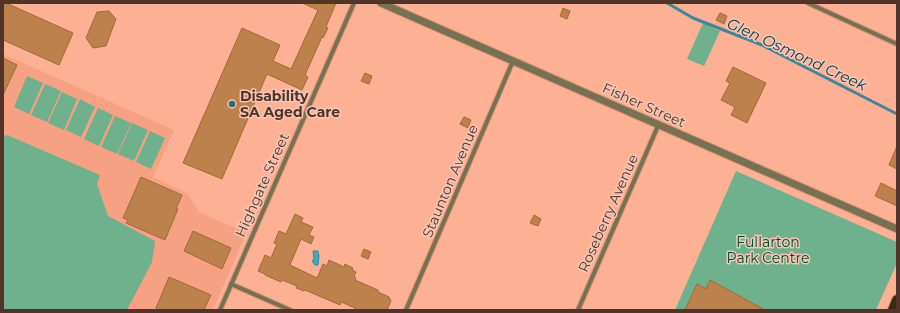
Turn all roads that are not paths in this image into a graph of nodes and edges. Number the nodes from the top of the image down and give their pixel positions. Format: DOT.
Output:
graph roads {
  1 [pos="354,3"];
  2 [pos="381,3"];
  3 [pos="808,3"];
  4 [pos="897,44"];
  5 [pos="513,60"];
  6 [pos="658,126"];
  7 [pos="897,229"];
  8 [pos="231,284"];
  9 [pos="897,300"];
  10 [pos="220,310"];
  11 [pos="290,310"];
  12 [pos="406,310"];
  13 [pos="578,310"];
  14 [pos="893,310"];
  1 -- 8 [label="street, Highgate Street"];
  2 -- 5 [label="street, Fisher Street"];
  3 -- 4 [label="street"];
  5 -- 6 [label="street, Fisher Street"];
  5 -- 12 [label="street, Staunton Avenue"];
  6 -- 7 [label="street, Fisher Street"];
  6 -- 13 [label="street, Roseberry Avenue"];
  8 -- 10 [label="street, Highgate Street"];
  8 -- 11 [label="street"];
  9 -- 14 [label="main road"];
}
